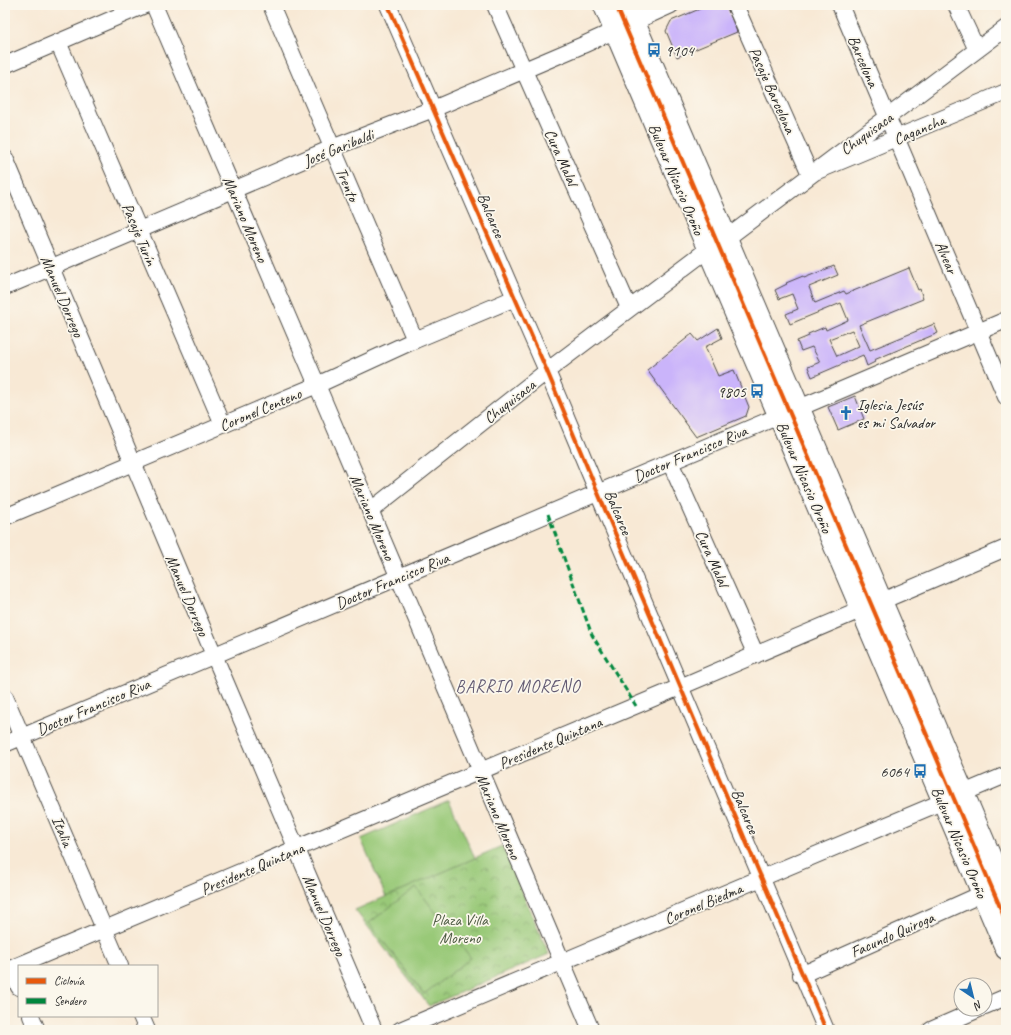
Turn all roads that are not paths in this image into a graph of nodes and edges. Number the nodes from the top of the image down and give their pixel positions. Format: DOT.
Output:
graph roads {
  1 [pos="145,5"];
  2 [pos="154,5"];
  3 [pos="271,5"];
  4 [pos="388,5"];
  5 [pos="495,5"];
  6 [pos="604,5"];
  7 [pos="671,5"];
  8 [pos="735,5"];
  9 [pos="840,5"];
  10 [pos="956,5"];
  11 [pos="631,13"];
  12 [pos="1006,28"];
  13 [pos="614,30"];
  14 [pos="58,42"];
  15 [pos="977,50"];
  16 [pos="5,64"];
  17 [pos="524,70"];
  18 [pos="1006,92"];
  19 [pos="433,109"];
  20 [pos="888,117"];
  21 [pos="896,138"];
  22 [pos="332,148"];
  23 [pos="5,158"];
  24 [pos="810,174"];
  25 [pos="233,191"];
  26 [pos="138,231"];
  27 [pos="727,238"];
  28 [pos="707,250"];
  29 [pos="51,268"];
  30 [pos="5,287"];
  31 [pos="515,298"];
  32 [pos="629,308"];
  33 [pos="1006,320"];
  34 [pos="978,332"];
  35 [pos="415,340"];
  36 [pos="547,371"];
  37 [pos="317,384"];
  38 [pos="1006,397"];
  39 [pos="799,408"];
  40 [pos="779,416"];
  41 [pos="223,425"];
  42 [pos="133,462"];
  43 [pos="670,462"];
  44 [pos="598,493"];
  45 [pos="370,512"];
  46 [pos="5,517"];
  47 [pos="1006,548"];
  48 [pos="399,578"];
  49 [pos="881,601"];
  50 [pos="861,610"];
  51 [pos="214,655"];
  52 [pos="756,655"];
  53 [pos="680,687"];
  54 [pos="5,697"];
  55 [pos="22,736"];
  56 [pos="5,744"];
  57 [pos="480,772"];
  58 [pos="1006,775"];
  59 [pos="963,793"];
  60 [pos="943,802"];
  61 [pos="297,848"];
  62 [pos="762,878"];
  63 [pos="1005,887"];
  64 [pos="982,894"];
  65 [pos="105,930"];
  66 [pos="1006,949"];
  67 [pos="561,962"];
  68 [pos="20,965"];
  69 [pos="120,965"];
  70 [pos="18,966"];
  71 [pos="8,970"];
  72 [pos="801,975"];
  73 [pos="18,985"];
  74 [pos="1006,997"];
  75 [pos="993,1003"];
  76 [pos="31,1017"];
  77 [pos="141,1017"];
  78 [pos="961,1017"];
  79 [pos="37,1030"];
  80 [pos="147,1030"];
  81 [pos="374,1030"];
  82 [pos="400,1030"];
  83 [pos="590,1030"];
  84 [pos="826,1030"];
  85 [pos="931,1030"];
  1 -- 14 [label="street"];
  2 -- 25 [label="street, Mariano Moreno"];
  3 -- 22 [label="street, Trento"];
  4 -- 19 [label="street, Balcarce"];
  5 -- 17 [label="street, Cura Malal"];
  6 -- 13 [label="main road, Bulevar Nicasio Oroño"];
  7 -- 11 [label="street, José Garibaldi"];
  8 -- 24 [label="street, Pasaje Barcelona"];
  9 -- 20 [label="street, Barcelona"];
  10 -- 15 [label="street"];
  11 -- 13 [label="street, José Garibaldi"];
  11 -- 27 [label="main road, Bulevar Nicasio Oroño"];
  12 -- 15 [label="street, Chuquisaca"];
  13 -- 17 [label="street, José Garibaldi"];
  13 -- 28 [label="main road, Bulevar Nicasio Oroño"];
  14 -- 16 [label="street"];
  14 -- 26 [label="street, Pasaje Turín"];
  15 -- 20 [label="street, Chuquisaca"];
  17 -- 19 [label="street, José Garibaldi"];
  17 -- 32 [label="street, Cura Malal"];
  18 -- 21 [label="street, Cagancha"];
  19 -- 22 [label="street, José Garibaldi"];
  19 -- 31 [label="street, Balcarce"];
  20 -- 21 [label="street, Alvear"];
  20 -- 24 [label="street, Chuquisaca"];
  21 -- 24 [label="street, Cagancha"];
  21 -- 34 [label="street, Alvear"];
  22 -- 25 [label="street, José Garibaldi"];
  22 -- 35 [label="street, Trento"];
  23 -- 29 [label="street, Manuel Dorrego"];
  24 -- 27 [label="street, Chuquisaca"];
  25 -- 26 [label="street, José Garibaldi"];
  25 -- 37 [label="street, Mariano Moreno"];
  26 -- 29 [label="street, José Garibaldi"];
  26 -- 41 [label="street, Pasaje Turín"];
  27 -- 39 [label="main road, Bulevar Nicasio Oroño"];
  28 -- 32 [label="street, Chuquisaca"];
  28 -- 40 [label="main road, Bulevar Nicasio Oroño"];
  29 -- 30 [label="street, José Garibaldi"];
  29 -- 42 [label="street, Manuel Dorrego"];
  31 -- 35 [label="street, Coronel Centeno"];
  31 -- 36 [label="street, Balcarce"];
  32 -- 36 [label="street, Chuquisaca"];
  33 -- 34 [label="street"];
  34 -- 38 [label="street, Alvear"];
  34 -- 39 [label="street"];
  35 -- 37 [label="street, Coronel Centeno"];
  36 -- 44 [label="street, Balcarce"];
  36 -- 45 [label="street, Chuquisaca"];
  37 -- 41 [label="street, Coronel Centeno"];
  37 -- 45 [label="street, Mariano Moreno"];
  39 -- 49 [label="main road, Bulevar Nicasio Oroño"];
  40 -- 43 [label="street, Doctor Francisco Riva"];
  40 -- 50 [label="main road, Bulevar Nicasio Oroño"];
  41 -- 42 [label="street, Coronel Centeno"];
  42 -- 46 [label="street, Coronel Centeno"];
  42 -- 51 [label="street, Manuel Dorrego"];
  43 -- 44 [label="street, Doctor Francisco Riva"];
  43 -- 52 [label="street, Cura Malal"];
  44 -- 48 [label="street, Doctor Francisco Riva"];
  44 -- 53 [label="street, Balcarce"];
  45 -- 48 [label="street, Mariano Moreno"];
  47 -- 49 [label="street, Presidente Quintana"];
  48 -- 51 [label="street, Doctor Francisco Riva"];
  48 -- 57 [label="street, Mariano Moreno"];
  49 -- 50 [label="street, Presidente Quintana"];
  49 -- 59 [label="main road, Bulevar Nicasio Oroño"];
  50 -- 52 [label="street, Presidente Quintana"];
  50 -- 60 [label="main road, Bulevar Nicasio Oroño"];
  51 -- 55 [label="street, Doctor Francisco Riva"];
  51 -- 61 [label="street, Manuel Dorrego"];
  52 -- 53 [label="street, Presidente Quintana"];
  53 -- 57 [label="street, Presidente Quintana"];
  53 -- 62 [label="street, Balcarce"];
  54 -- 55 [label="street, Italia"];
  55 -- 56 [label="street, Doctor Francisco Riva"];
  55 -- 65 [label="street, Italia"];
  57 -- 61 [label="street, Presidente Quintana"];
  57 -- 67 [label="street, Mariano Moreno"];
  58 -- 59 [label="street, Coronel Biedma"];
  59 -- 60 [label="street, Coronel Biedma"];
  59 -- 63 [label="main road, Bulevar Nicasio Oroño"];
  60 -- 62 [label="street, Coronel Biedma"];
  60 -- 64 [label="main road, Bulevar Nicasio Oroño"];
  61 -- 65 [label="street, Presidente Quintana"];
  61 -- 81 [label="street, Manuel Dorrego"];
  62 -- 67 [label="street, Coronel Biedma"];
  62 -- 72 [label="street, Balcarce"];
  64 -- 66 [label="main road, Bulevar Nicasio Oroño"];
  64 -- 72 [label="street, Facundo Quiroga"];
  65 -- 68 [label="street, Presidente Quintana"];
  65 -- 69 [label="street, Italia"];
  67 -- 82 [label="street, Coronel Biedma"];
  67 -- 83 [label="street, Mariano Moreno"];
  70 -- 71 [label="street, Presidente Quintana"];
  71 -- 73 [label="street"];
  72 -- 84 [label="street, Balcarce"];
  74 -- 75 [label="street"];
  76 -- 79 [label="street"];
  77 -- 80 [label="street"];
  78 -- 85 [label="street"];
}
